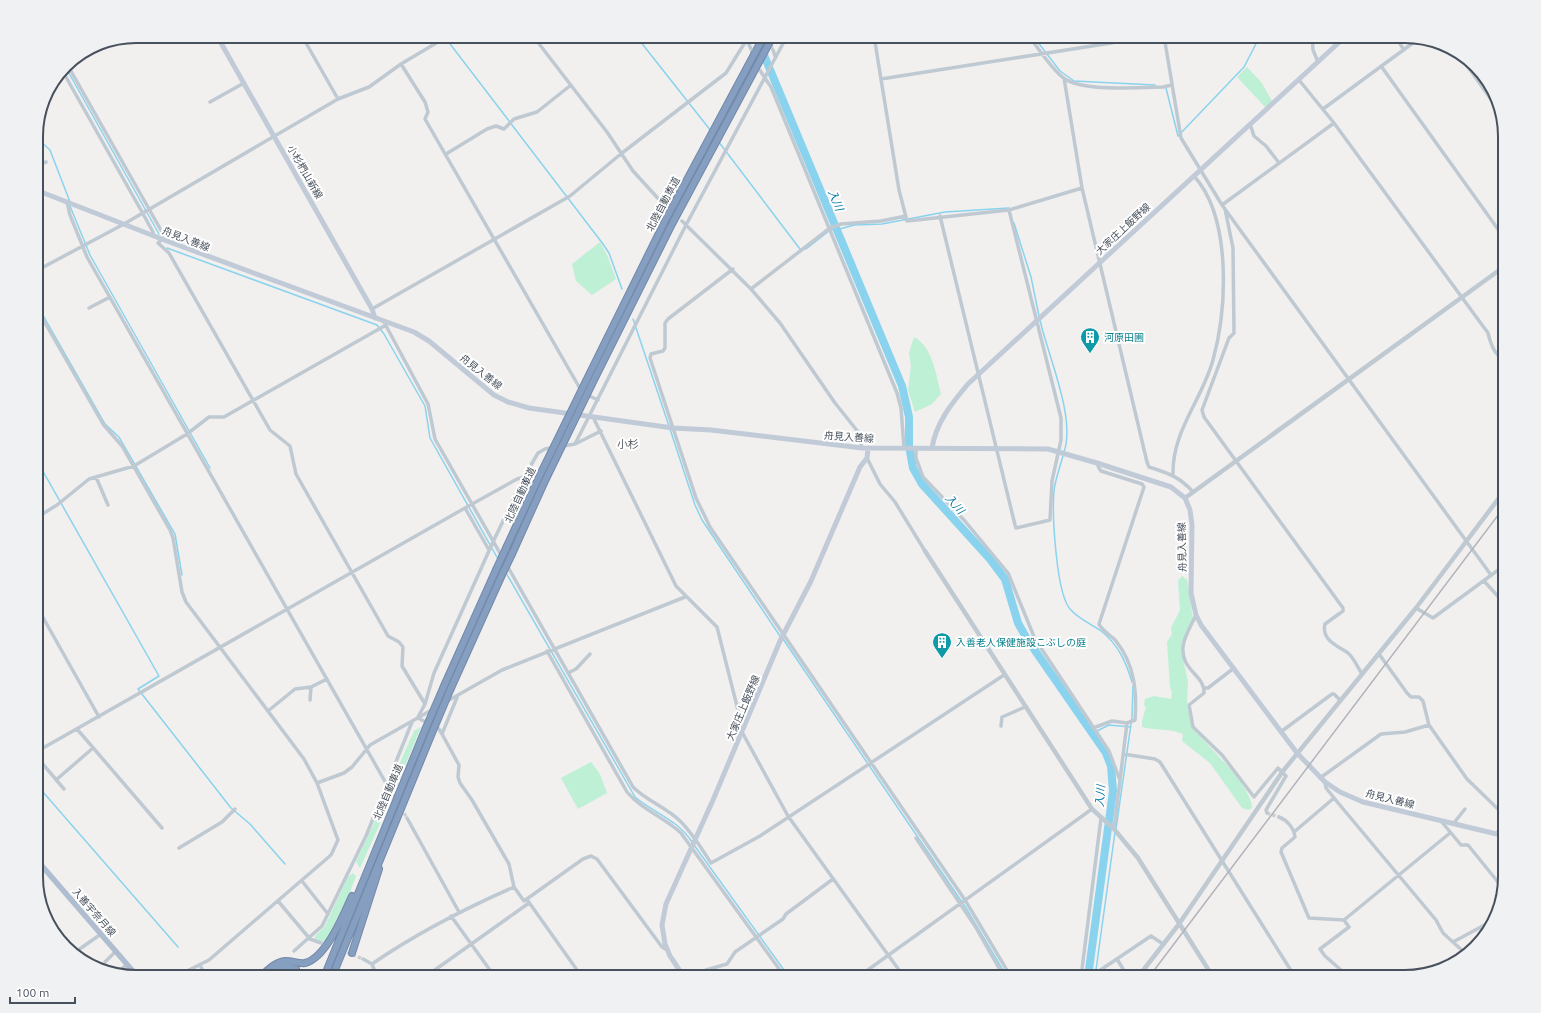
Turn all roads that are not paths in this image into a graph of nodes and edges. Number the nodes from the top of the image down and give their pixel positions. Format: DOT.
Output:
graph roads {
  1 [pos="221,43"];
  2 [pos="306,43"];
  3 [pos="436,43"];
  4 [pos="538,43"];
  5 [pos="745,43"];
  6 [pos="749,43"];
  7 [pos="759,43"];
  8 [pos="769,43"];
  9 [pos="783,43"];
  10 [pos="875,43"];
  11 [pos="1034,43"];
  12 [pos="1111,43"];
  13 [pos="1165,43"];
  14 [pos="1312,43"];
  15 [pos="1338,43"];
  16 [pos="1400,43"];
  17 [pos="1412,44"];
  18 [pos="773,50"];
  19 [pos="1404,50"];
  20 [pos="753,51"];
  21 [pos="1042,54"];
  22 [pos="775,56"];
  23 [pos="1318,62"];
  24 [pos="401,64"];
  25 [pos="1381,66"];
  26 [pos="70,70"];
  27 [pos="761,72"];
  28 [pos="1473,73"];
  29 [pos="65,75"];
  30 [pos="764,77"];
  31 [pos="1064,78"];
  32 [pos="881,79"];
  33 [pos="1299,80"];
  34 [pos="244,84"];
  35 [pos="571,85"];
  36 [pos="1172,85"];
  37 [pos="1486,92"];
  38 [pos="338,99"];
  39 [pos="210,102"];
  40 [pos="1323,109"];
  41 [pos="1334,123"];
  42 [pos="1250,124"];
  43 [pos="273,136"];
  44 [pos="622,153"];
  45 [pos="446,154"];
  46 [pos="46,162"];
  47 [pos="43,163"];
  48 [pos="1279,163"];
  49 [pos="1201,170"];
  50 [pos="1195,175"];
  51 [pos="1082,188"];
  52 [pos="43,193"];
  53 [pos="67,202"];
  54 [pos="665,206"];
  55 [pos="1224,206"];
  56 [pos="1009,210"];
  57 [pos="146,211"];
  58 [pos="906,216"];
  59 [pos="940,216"];
  60 [pos="682,221"];
  61 [pos="124,224"];
  62 [pos="686,225"];
  63 [pos="830,228"];
  64 [pos="1498,229"];
  65 [pos="153,236"];
  66 [pos="162,239"];
  67 [pos="495,239"];
  68 [pos="82,245"];
  69 [pos="1100,262"];
  70 [pos="43,267"];
  71 [pos="733,269"];
  72 [pos="1498,271"];
  73 [pos="752,289"];
  74 [pos="110,296"];
  75 [pos="1461,298"];
  76 [pos="89,308"];
  77 [pos="372,309"];
  78 [pos="375,318"];
  79 [pos="43,319"];
  80 [pos="1036,321"];
  81 [pos="385,324"];
  82 [pos="1498,356"];
  83 [pos="978,374"];
  84 [pos="1349,379"];
  85 [pos="253,400"];
  86 [pos="598,400"];
  87 [pos="592,417"];
  88 [pos="673,428"];
  89 [pos="601,432"];
  90 [pos="187,434"];
  91 [pos="575,444"];
  92 [pos="862,448"];
  93 [pos="868,448"];
  94 [pos="904,448"];
  95 [pos="916,448"];
  96 [pos="932,448"];
  97 [pos="996,449"];
  98 [pos="1059,451"];
  99 [pos="867,458"];
  100 [pos="1237,461"];
  101 [pos="1097,463"];
  102 [pos="134,466"];
  103 [pos="1173,474"];
  104 [pos="96,477"];
  105 [pos="524,477"];
  106 [pos="1192,492"];
  107 [pos="1185,498"];
  108 [pos="1498,499"];
  109 [pos="472,504"];
  110 [pos="108,505"];
  111 [pos="465,508"];
  112 [pos="43,514"];
  113 [pos="1467,541"];
  114 [pos="493,542"];
  115 [pos="489,550"];
  116 [pos="925,551"];
  117 [pos="1498,570"];
  118 [pos="352,572"];
  119 [pos="1491,575"];
  120 [pos="1484,581"];
  121 [pos="1498,596"];
  122 [pos="685,597"];
  123 [pos="1416,608"];
  124 [pos="287,609"];
  125 [pos="1196,615"];
  126 [pos="43,617"];
  127 [pos="784,635"];
  128 [pos="220,647"];
  129 [pos="554,648"];
  130 [pos="547,651"];
  131 [pos="590,654"];
  132 [pos="1379,654"];
  133 [pos="1234,668"];
  134 [pos="568,673"];
  135 [pos="1362,674"];
  136 [pos="1004,675"];
  137 [pos="327,679"];
  138 [pos="311,687"];
  139 [pos="1204,688"];
  140 [pos="458,695"];
  141 [pos="310,700"];
  142 [pos="1340,700"];
  143 [pos="425,704"];
  144 [pos="1025,707"];
  145 [pos="268,711"];
  146 [pos="99,716"];
  147 [pos="418,718"];
  148 [pos="413,721"];
  149 [pos="1127,723"];
  150 [pos="1429,725"];
  151 [pos="1001,726"];
  152 [pos="1093,728"];
  153 [pos="77,729"];
  154 [pos="743,730"];
  155 [pos="1282,731"];
  156 [pos="442,734"];
  157 [pos="366,747"];
  158 [pos="43,748"];
  159 [pos="93,748"];
  160 [pos="1298,752"];
  161 [pos="1123,754"];
  162 [pos="870,762"];
  163 [pos="43,764"];
  164 [pos="1283,771"];
  165 [pos="1320,778"];
  166 [pos="1119,779"];
  167 [pos="56,780"];
  168 [pos="1325,782"];
  169 [pos="317,783"];
  170 [pos="387,785"];
  171 [pos="64,789"];
  172 [pos="1334,798"];
  173 [pos="235,809"];
  174 [pos="1092,809"];
  175 [pos="1465,809"];
  176 [pos="1498,809"];
  177 [pos="1267,813"];
  178 [pos="397,816"];
  179 [pos="788,816"];
  180 [pos="1279,817"];
  181 [pos="406,818"];
  182 [pos="1102,819"];
  183 [pos="1442,821"];
  184 [pos="1453,824"];
  185 [pos="385,825"];
  186 [pos="162,828"];
  187 [pos="1113,828"];
  188 [pos="1294,832"];
  189 [pos="1450,833"];
  190 [pos="1497,834"];
  191 [pos="916,838"];
  192 [pos="693,842"];
  193 [pos="179,848"];
  194 [pos="1222,861"];
  195 [pos="711,863"];
  196 [pos="705,866"];
  197 [pos="43,867"];
  198 [pos="1399,875"];
  199 [pos="833,879"];
  200 [pos="302,880"];
  201 [pos="1498,882"];
  202 [pos="514,887"];
  203 [pos="965,900"];
  204 [pos="278,901"];
  205 [pos="528,901"];
  206 [pos="959,904"];
  207 [pos="459,912"];
  208 [pos="328,914"];
  209 [pos="451,916"];
  210 [pos="1344,920"];
  211 [pos="1179,924"];
  212 [pos="1486,924"];
  213 [pos="101,934"];
  214 [pos="756,937"];
  215 [pos="310,939"];
  216 [pos="1453,942"];
  217 [pos="321,943"];
  218 [pos="471,944"];
  219 [pos="1163,944"];
  220 [pos="79,950"];
  221 [pos="667,950"];
  222 [pos="116,951"];
  223 [pos="294,951"];
  224 [pos="1462,951"];
  225 [pos="352,953"];
  226 [pos="888,956"];
  227 [pos="363,959"];
  228 [pos="1117,959"];
  229 [pos="105,962"];
  230 [pos="127,964"];
  231 [pos="372,964"];
  232 [pos="200,965"];
  233 [pos="287,966"];
  234 [pos="122,969"];
  235 [pos="296,969"];
  236 [pos="132,970"];
  237 [pos="190,970"];
  238 [pos="202,970"];
  239 [pos="269,970"];
  240 [pos="276,970"];
  241 [pos="292,970"];
  242 [pos="327,970"];
  243 [pos="335,970"];
  244 [pos="374,970"];
  245 [pos="435,970"];
  246 [pos="490,970"];
  247 [pos="577,970"];
  248 [pos="680,970"];
  249 [pos="706,970"];
  250 [pos="780,970"];
  251 [pos="868,970"];
  252 [pos="899,970"];
  253 [pos="1000,970"];
  254 [pos="1007,970"];
  255 [pos="1082,970"];
  256 [pos="1102,970"];
  257 [pos="1124,970"];
  258 [pos="1143,970"];
  259 [pos="1209,970"];
  260 [pos="1291,970"];
  261 [pos="1341,970"];
  1 -- 34 [label="main road, 小杉椚山新線"];
  2 -- 38 [label="street"];
  3 -- 24 [label="street"];
  4 -- 35 [label="street"];
  5 -- 44 [label="street"];
  6 -- 20 [label="street"];
  7 -- 20 [label="highway, 北陸自動車道"];
  8 -- 178 [label="highway, 北陸自動車道, bridge"];
  9 -- 22 [label="street"];
  10 -- 32 [label="street"];
  11 -- 21 [label="street"];
  12 -- 21 [label="street"];
  13 -- 36 [label="street"];
  14 -- 23 [label="street"];
  15 -- 23 [label="main road, 大家庄上飯野線"];
  16 -- 19 [label="street"];
  17 -- 19 [label="street"];
  18 -- 22 [label="street"];
  19 -- 25 [label="street"];
  20 -- 185 [label="highway, 北陸自動車道, bridge"];
  21 -- 31 [label="street"];
  21 -- 32 [label="street"];
  22 -- 30 [label="street"];
  23 -- 33 [label="main road, 大家庄上飯野線"];
  24 -- 38 [label="street"];
  24 -- 45 [label="street"];
  25 -- 40 [label="street"];
  25 -- 64 [label="street"];
  26 -- 57 [label="street"];
  27 -- 30 [label="street"];
  28 -- 37 [label="street"];
  29 -- 57 [label="street"];
  30 -- 62 [label="street"];
  30 -- 63 [label="street"];
  31 -- 36 [label="street"];
  31 -- 51 [label="street"];
  32 -- 58 [label="street"];
  33 -- 40 [label="street"];
  33 -- 42 [label="main road, 大家庄上飯野線"];
  34 -- 39 [label="street"];
  34 -- 43 [label="main road, 小杉椚山新線"];
  35 -- 44 [label="street"];
  35 -- 45 [label="street"];
  36 -- 49 [label="street"];
  38 -- 43 [label="street"];
  40 -- 41 [label="street"];
  41 -- 48 [label="street"];
  41 -- 75 [label="street"];
  42 -- 48 [label="street"];
  42 -- 49 [label="main road, 大家庄上飯野線"];
  43 -- 57 [label="street"];
  43 -- 77 [label="main road, 小杉椚山新線"];
  44 -- 54 [label="street"];
  44 -- 67 [label="street"];
  45 -- 67 [label="street"];
  46 -- 47 [label="street"];
  48 -- 55 [label="street"];
  49 -- 50 [label="main road, 大家庄上飯野線"];
  49 -- 55 [label="street"];
  50 -- 69 [label="main road, 大家庄上飯野線"];
  50 -- 103 [label="street"];
  51 -- 56 [label="street"];
  51 -- 69 [label="street"];
  52 -- 53 [label="main road, 舟見入善線"];
  53 -- 61 [label="main road, 舟見入善線"];
  53 -- 68 [label="street"];
  55 -- 84 [label="street"];
  55 -- 100 [label="street"];
  56 -- 59 [label="street"];
  56 -- 80 [label="street"];
  57 -- 61 [label="street"];
  57 -- 65 [label="street"];
  57 -- 66 [label="street"];
  58 -- 59 [label="street"];
  58 -- 63 [label="street"];
  59 -- 83 [label="street"];
  60 -- 62 [label="street"];
  61 -- 65 [label="main road, 舟見入善線"];
  61 -- 68 [label="street"];
  62 -- 71 [label="street"];
  62 -- 86 [label="street"];
  63 -- 73 [label="street"];
  63 -- 94 [label="street"];
  65 -- 66 [label="main road, 舟見入善線"];
  66 -- 78 [label="main road, 舟見入善線"];
  66 -- 85 [label="street"];
  67 -- 77 [label="street"];
  67 -- 86 [label="street"];
  68 -- 70 [label="street"];
  68 -- 74 [label="street"];
  69 -- 80 [label="main road, 大家庄上飯野線"];
  69 -- 103 [label="street"];
  71 -- 73 [label="street"];
  71 -- 88 [label="street"];
  72 -- 75 [label="street"];
  73 -- 92 [label="street"];
  74 -- 76 [label="street"];
  74 -- 90 [label="street"];
  75 -- 82 [label="street"];
  75 -- 84 [label="street"];
  77 -- 78 [label="main road, 小杉椚山新線"];
  78 -- 81 [label="main road, 舟見入善線"];
  79 -- 102 [label="street"];
  80 -- 83 [label="main road, 大家庄上飯野線"];
  80 -- 98 [label="street"];
  81 -- 85 [label="street"];
  81 -- 87 [label="main road, 舟見入善線"];
  81 -- 109 [label="street"];
  83 -- 96 [label="main road, 大家庄上飯野線"];
  83 -- 97 [label="street"];
  84 -- 100 [label="street"];
  84 -- 113 [label="street"];
  85 -- 90 [label="street"];
  85 -- 118 [label="street"];
  86 -- 87 [label="street"];
  87 -- 88 [label="main road, 舟見入善線"];
  87 -- 89 [label="street"];
  87 -- 91 [label="street"];
  88 -- 92 [label="main road, 舟見入善線"];
  88 -- 127 [label="street"];
  89 -- 91 [label="street"];
  89 -- 122 [label="street"];
  90 -- 102 [label="street"];
  90 -- 124 [label="street"];
  91 -- 105 [label="street"];
  92 -- 93 [label="main road, 舟見入善線"];
  93 -- 94 [label="main road, 舟見入善線"];
  93 -- 99 [label="main road, 大家庄上飯野線"];
  94 -- 95 [label="main road, 舟見入善線"];
  95 -- 96 [label="main road, 舟見入善線"];
  95 -- 152 [label="street"];
  96 -- 97 [label="main road, 舟見入善線"];
  97 -- 98 [label="main road, 舟見入善線"];
  97 -- 98 [label="street"];
  98 -- 101 [label="main road, 舟見入善線"];
  99 -- 116 [label="street"];
  99 -- 127 [label="main road, 大家庄上飯野線"];
  100 -- 106 [label="street"];
  100 -- 135 [label="street"];
  101 -- 107 [label="main road, 舟見入善線"];
  101 -- 149 [label="street"];
  102 -- 104 [label="street"];
  102 -- 128 [label="street"];
  103 -- 106 [label="street"];
  104 -- 110 [label="street"];
  104 -- 112 [label="street"];
  105 -- 109 [label="street"];
  105 -- 114 [label="street"];
  106 -- 107 [label="street"];
  107 -- 125 [label="main road, 舟見入善線"];
  108 -- 113 [label="street"];
  109 -- 111 [label="street"];
  109 -- 114 [label="street"];
  111 -- 115 [label="street"];
  111 -- 118 [label="street"];
  113 -- 119 [label="street"];
  113 -- 123 [label="street"];
  114 -- 115 [label="street"];
  114 -- 129 [label="street"];
  115 -- 143 [label="street"];
  116 -- 136 [label="street"];
  117 -- 119 [label="street"];
  118 -- 124 [label="street"];
  118 -- 143 [label="street"];
  119 -- 120 [label="street"];
  120 -- 121 [label="street"];
  120 -- 123 [label="street"];
  122 -- 129 [label="street"];
  122 -- 154 [label="street"];
  123 -- 132 [label="street"];
  124 -- 128 [label="street"];
  124 -- 137 [label="street"];
  125 -- 133 [label="main road, 舟見入善線"];
  125 -- 139 [label="street"];
  126 -- 146 [label="street"];
  127 -- 154 [label="main road, 大家庄上飯野線"];
  127 -- 162 [label="street"];
  128 -- 145 [label="street"];
  128 -- 146 [label="street"];
  129 -- 130 [label="street"];
  129 -- 134 [label="street"];
  130 -- 140 [label="street"];
  130 -- 192 [label="street"];
  131 -- 134 [label="street"];
  132 -- 135 [label="street"];
  132 -- 150 [label="street"];
  133 -- 139 [label="street"];
  133 -- 155 [label="main road, 舟見入善線"];
  134 -- 192 [label="street"];
  135 -- 142 [label="street"];
  136 -- 144 [label="street"];
  136 -- 162 [label="street"];
  137 -- 138 [label="street"];
  137 -- 157 [label="street"];
  138 -- 141 [label="street"];
  138 -- 145 [label="street"];
  139 -- 164 [label="street"];
  140 -- 147 [label="street"];
  140 -- 156 [label="street"];
  142 -- 155 [label="street"];
  142 -- 160 [label="street"];
  143 -- 147 [label="street"];
  144 -- 151 [label="street"];
  144 -- 174 [label="street"];
  145 -- 169 [label="street"];
  146 -- 153 [label="street"];
  147 -- 148 [label="street"];
  147 -- 156 [label="street"];
  148 -- 157 [label="street"];
  148 -- 170 [label="street"];
  149 -- 152 [label="street"];
  149 -- 161 [label="street"];
  150 -- 165 [label="street"];
  150 -- 176 [label="street"];
  152 -- 166 [label="street"];
  153 -- 158 [label="street"];
  153 -- 159 [label="street"];
  154 -- 179 [label="street"];
  154 -- 192 [label="main road, 大家庄上飯野線"];
  155 -- 160 [label="main road, 舟見入善線"];
  156 -- 202 [label="street"];
  157 -- 169 [label="street"];
  157 -- 170 [label="street"];
  159 -- 167 [label="street"];
  159 -- 186 [label="street"];
  160 -- 164 [label="street"];
  160 -- 165 [label="main road, 舟見入善線"];
  161 -- 166 [label="street"];
  161 -- 194 [label="street"];
  162 -- 179 [label="street"];
  162 -- 203 [label="street"];
  163 -- 167 [label="street"];
  164 -- 177 [label="street"];
  164 -- 194 [label="street"];
  165 -- 168 [label="main road, 舟見入善線"];
  166 -- 187 [label="street"];
  167 -- 171 [label="street"];
  168 -- 172 [label="street"];
  168 -- 183 [label="main road, 舟見入善線"];
  169 -- 200 [label="street"];
  170 -- 208 [label="street"];
  172 -- 188 [label="street"];
  172 -- 198 [label="street"];
  173 -- 193 [label="street"];
  174 -- 182 [label="street"];
  174 -- 203 [label="street"];
  175 -- 184 [label="street"];
  178 -- 225 [label="highway"];
  178 -- 243 [label="highway, 北陸自動車道"];
  179 -- 195 [label="street"];
  179 -- 199 [label="street"];
  180 -- 188 [label="street"];
  181 -- 207 [label="street"];
  182 -- 187 [label="street"];
  182 -- 255 [label="street"];
  183 -- 184 [label="main road, 舟見入善線"];
  183 -- 189 [label="street"];
  184 -- 190 [label="main road, 舟見入善線"];
  185 -- 239 [label="highway"];
  185 -- 242 [label="highway, 北陸自動車道"];
  187 -- 211 [label="street"];
  188 -- 210 [label="street"];
  189 -- 198 [label="street"];
  189 -- 201 [label="street"];
  191 -- 206 [label="street"];
  192 -- 195 [label="street"];
  192 -- 196 [label="street"];
  192 -- 221 [label="main road, 大家庄上飯野線"];
  194 -- 211 [label="street"];
  194 -- 260 [label="street"];
  195 -- 196 [label="street"];
  196 -- 214 [label="street"];
  197 -- 213 [label="main road, 入善宇奈月線"];
  198 -- 210 [label="street"];
  198 -- 216 [label="street"];
  199 -- 214 [label="street"];
  199 -- 226 [label="street"];
  200 -- 204 [label="street"];
  200 -- 208 [label="street"];
  202 -- 205 [label="street"];
  202 -- 207 [label="street"];
  203 -- 206 [label="street"];
  203 -- 254 [label="street"];
  204 -- 215 [label="street"];
  204 -- 232 [label="street"];
  205 -- 218 [label="street"];
  205 -- 221 [label="street"];
  205 -- 247 [label="street"];
  206 -- 226 [label="street"];
  206 -- 253 [label="street"];
  207 -- 209 [label="street"];
  208 -- 215 [label="street"];
  209 -- 218 [label="street"];
  209 -- 231 [label="street"];
  210 -- 261 [label="street"];
  211 -- 219 [label="street"];
  211 -- 259 [label="street"];
  212 -- 216 [label="street"];
  213 -- 220 [label="street"];
  213 -- 222 [label="main road, 入善宇奈月線"];
  214 -- 249 [label="street"];
  214 -- 250 [label="street"];
  215 -- 217 [label="street"];
  215 -- 223 [label="street"];
  216 -- 224 [label="street"];
  218 -- 245 [label="street"];
  218 -- 246 [label="street"];
  219 -- 228 [label="street"];
  219 -- 258 [label="street"];
  221 -- 248 [label="main road, 大家庄上飯野線"];
  222 -- 229 [label="street"];
  222 -- 230 [label="main road, 入善宇奈月線"];
  226 -- 251 [label="street"];
  226 -- 252 [label="street"];
  227 -- 231 [label="street"];
  228 -- 256 [label="street"];
  228 -- 257 [label="street"];
  230 -- 234 [label="street"];
  230 -- 236 [label="main road, 入善宇奈月線"];
  231 -- 244 [label="street"];
  232 -- 237 [label="street"];
  232 -- 238 [label="street"];
  233 -- 235 [label="highway"];
  233 -- 240 [label="highway"];
  233 -- 241 [label="highway"];
}
